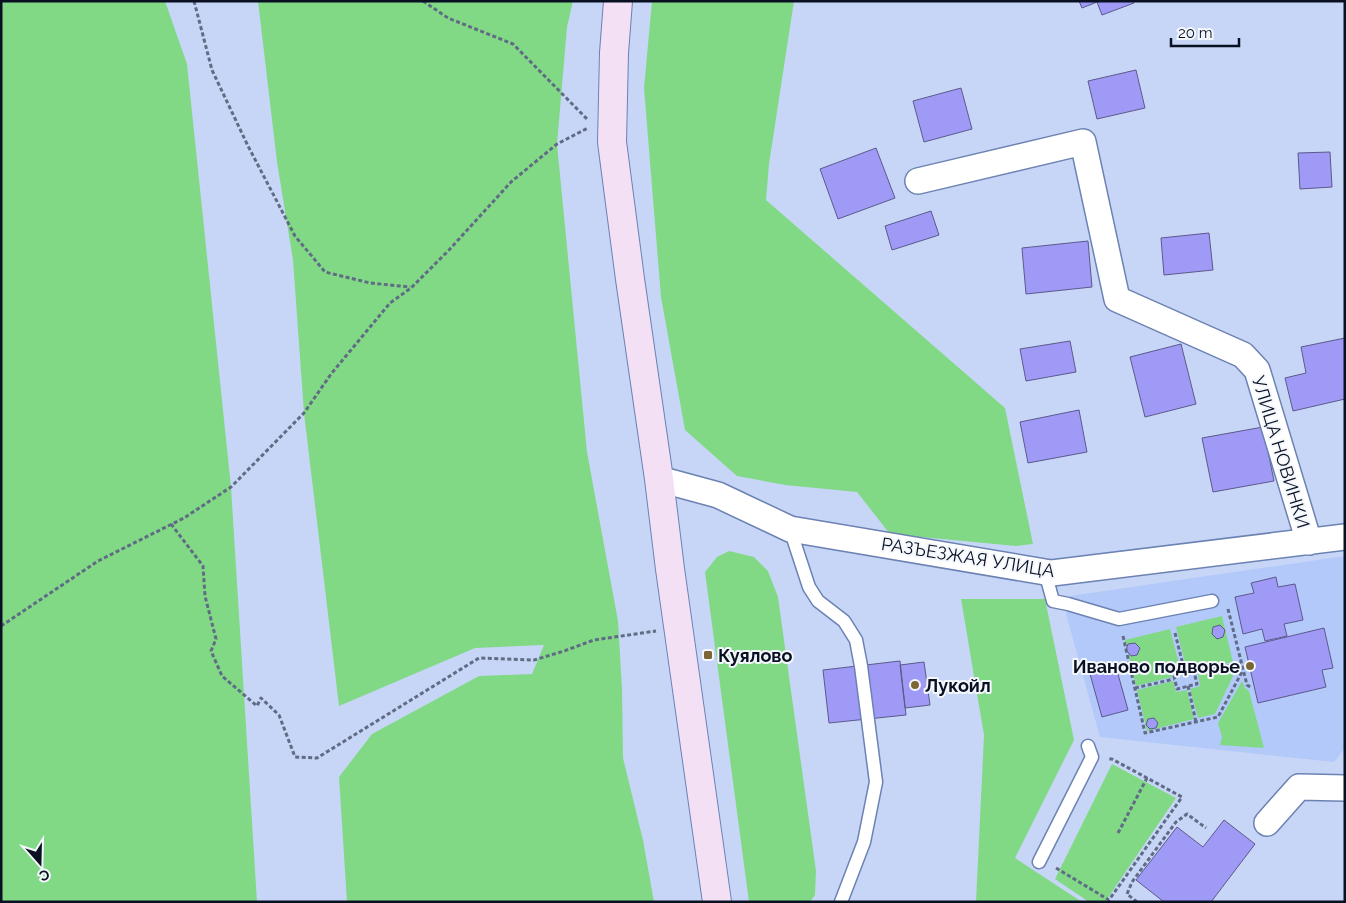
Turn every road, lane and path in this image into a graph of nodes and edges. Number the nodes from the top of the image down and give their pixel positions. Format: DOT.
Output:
graph roads {
  1 [pos="194,1"];
  2 [pos="423,1"];
  3 [pos="618,1"];
  4 [pos="918,181"];
  5 [pos="411,288"];
  6 [pos="659,479"];
  7 [pos="171,524"];
  8 [pos="790,529"];
  9 [pos="1345,537"];
  10 [pos="1309,542"];
  11 [pos="1045,572"];
  12 [pos="1212,601"];
  13 [pos="1119,619"];
  14 [pos="1,626"];
  15 [pos="678,628"];
  16 [pos="1175,633"];
  17 [pos="1241,663"];
  18 [pos="1182,665"];
  19 [pos="1243,670"];
  20 [pos="1194,673"];
  21 [pos="1174,679"];
  22 [pos="1188,686"];
  23 [pos="1135,688"];
  24 [pos="1252,688"];
  25 [pos="1196,722"];
  26 [pos="1090,752"];
  27 [pos="1147,778"];
  28 [pos="1345,788"];
  29 [pos="1267,823"];
  30 [pos="1206,828"];
  31 [pos="1118,833"];
  32 [pos="1040,860"];
  33 [pos="1125,878"];
  34 [pos="1132,882"];
  35 [pos="718,902"];
  36 [pos="841,902"];
  37 [pos="1137,902"];
  1 -- 5 [label="path"];
  2 -- 5 [label="path"];
  3 -- 6 [label="main road"];
  4 -- 10 [label="street, УЛИЦА НОВИНКИ"];
  5 -- 7 [label="path"];
  6 -- 8 [label="street, РАЗЪЕЗЖАЯ УЛИЦА"];
  6 -- 15 [label="main road"];
  7 -- 14 [label="path"];
  7 -- 15 [label="path"];
  8 -- 11 [label="street, РАЗЪЕЗЖАЯ УЛИЦА"];
  8 -- 36 [label="lane"];
  9 -- 10 [label="street, РАЗЪЕЗЖАЯ УЛИЦА"];
  10 -- 11 [label="street, РАЗЪЕЗЖАЯ УЛИЦА"];
  11 -- 13 [label="lane"];
  12 -- 13 [label="lane"];
  12 -- 17 [label="path"];
  13 -- 23 [label="path"];
  15 -- 35 [label="main road"];
  16 -- 18 [label="path"];
  17 -- 19 [label="path"];
  17 -- 20 [label="path"];
  18 -- 20 [label="path"];
  18 -- 21 [label="path"];
  19 -- 24 [label="path"];
  19 -- 25 [label="path"];
  20 -- 22 [label="path"];
  21 -- 22 [label="path"];
  21 -- 23 [label="path"];
  22 -- 25 [label="path"];
  23 -- 25 [label="path"];
  26 -- 27 [label="path"];
  26 -- 32 [label="lane"];
  27 -- 31 [label="path"];
  27 -- 33 [label="path"];
  28 -- 29 [label="street"];
  30 -- 34 [label="path"];
  32 -- 33 [label="path"];
  33 -- 34 [label="path"];
  34 -- 37 [label="path"];
}
